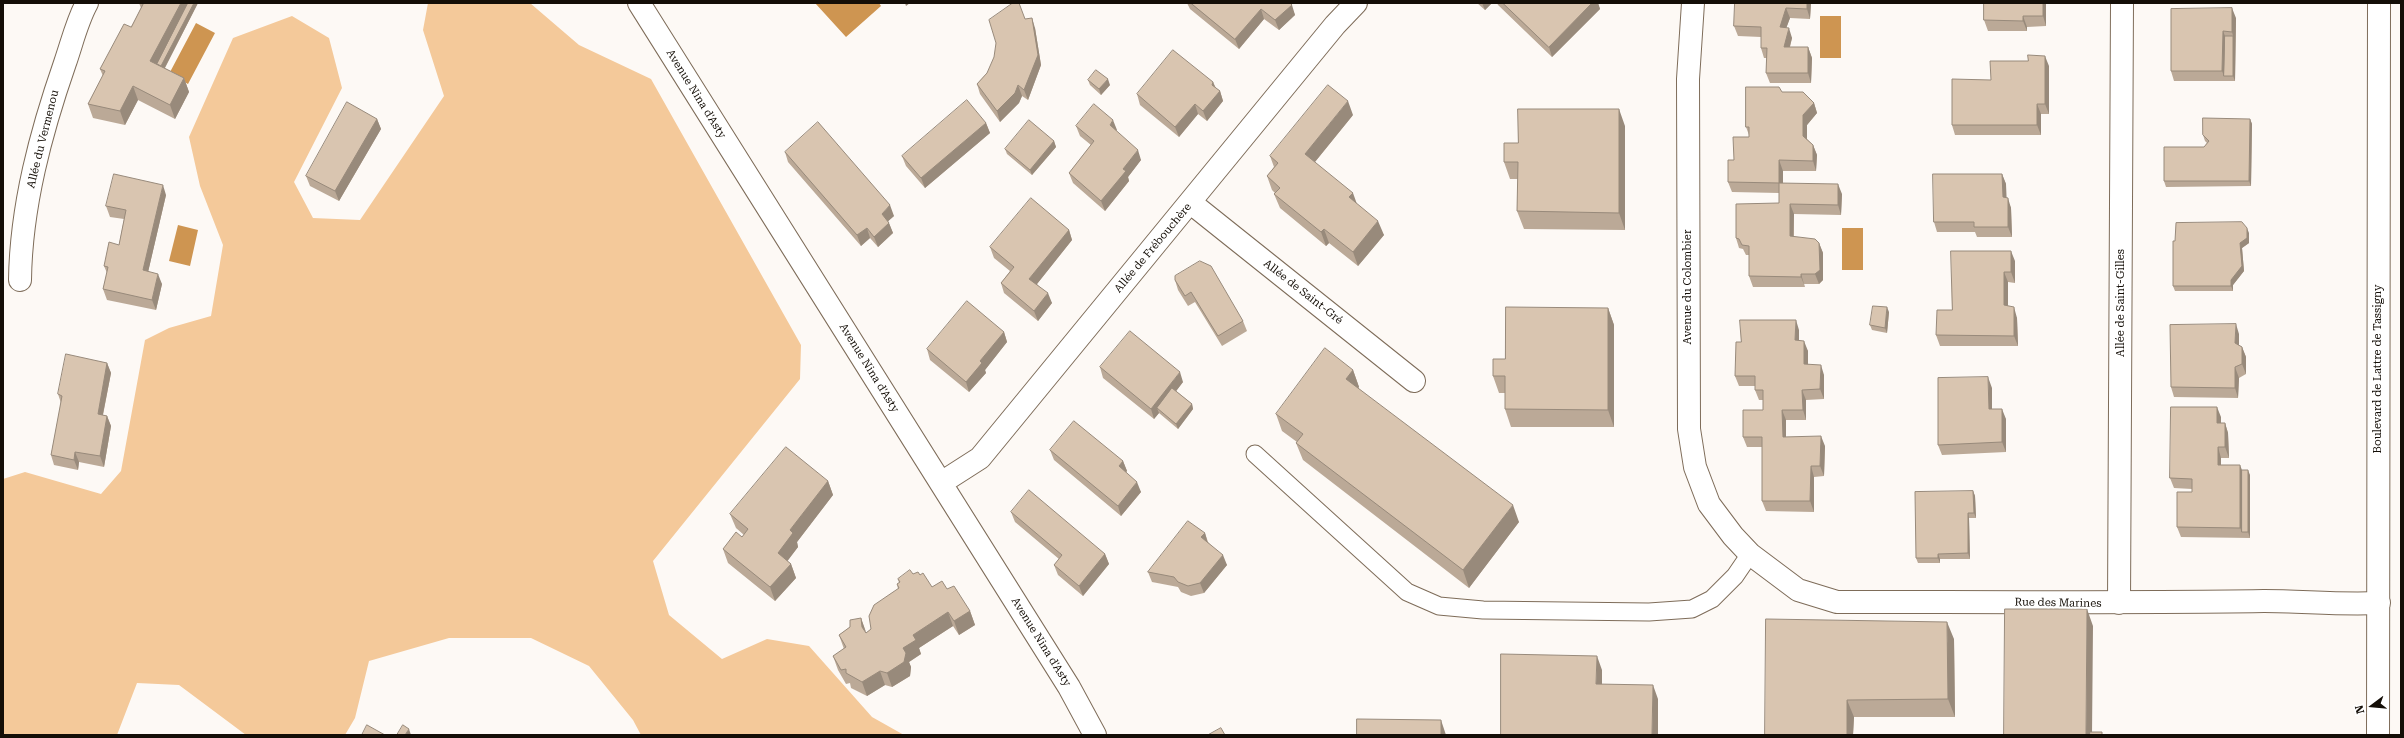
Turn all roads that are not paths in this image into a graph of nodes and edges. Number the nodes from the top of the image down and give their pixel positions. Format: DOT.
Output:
graph roads {
  1 [pos="87,3"];
  2 [pos="639,3"];
  3 [pos="1356,3"];
  4 [pos="1693,3"];
  5 [pos="2122,3"];
  6 [pos="2379,3"];
  7 [pos="1191,203"];
  8 [pos="20,280"];
  9 [pos="1414,381"];
  10 [pos="1255,454"];
  11 [pos="941,483"];
  12 [pos="1750,554"];
  13 [pos="2119,603"];
  14 [pos="2379,603"];
  15 [pos="1095,735"];
  16 [pos="2378,735"];
  1 -- 8 [label="street, Allée du Vermenou"];
  2 -- 11 [label="street, Avenue Nina d'Asty"];
  3 -- 7 [label="street, Allée de Frébouchère"];
  4 -- 12 [label="street, Avenue du Colombier"];
  5 -- 13 [label="street, Allée de Saint-Gilles"];
  6 -- 14 [label="street, Boulevard de Lattre de Tassigny"];
  7 -- 9 [label="street, Allée de Saint-Gré"];
  7 -- 11 [label="street, Allée de Frébouchère"];
  10 -- 12 [label="lane"];
  11 -- 15 [label="street, Avenue Nina d'Asty"];
  12 -- 13 [label="street, Rue des Marines"];
  13 -- 14 [label="street, Rue des Marines"];
  14 -- 16 [label="street, Boulevard de Lattre de Tassigny"];
}
